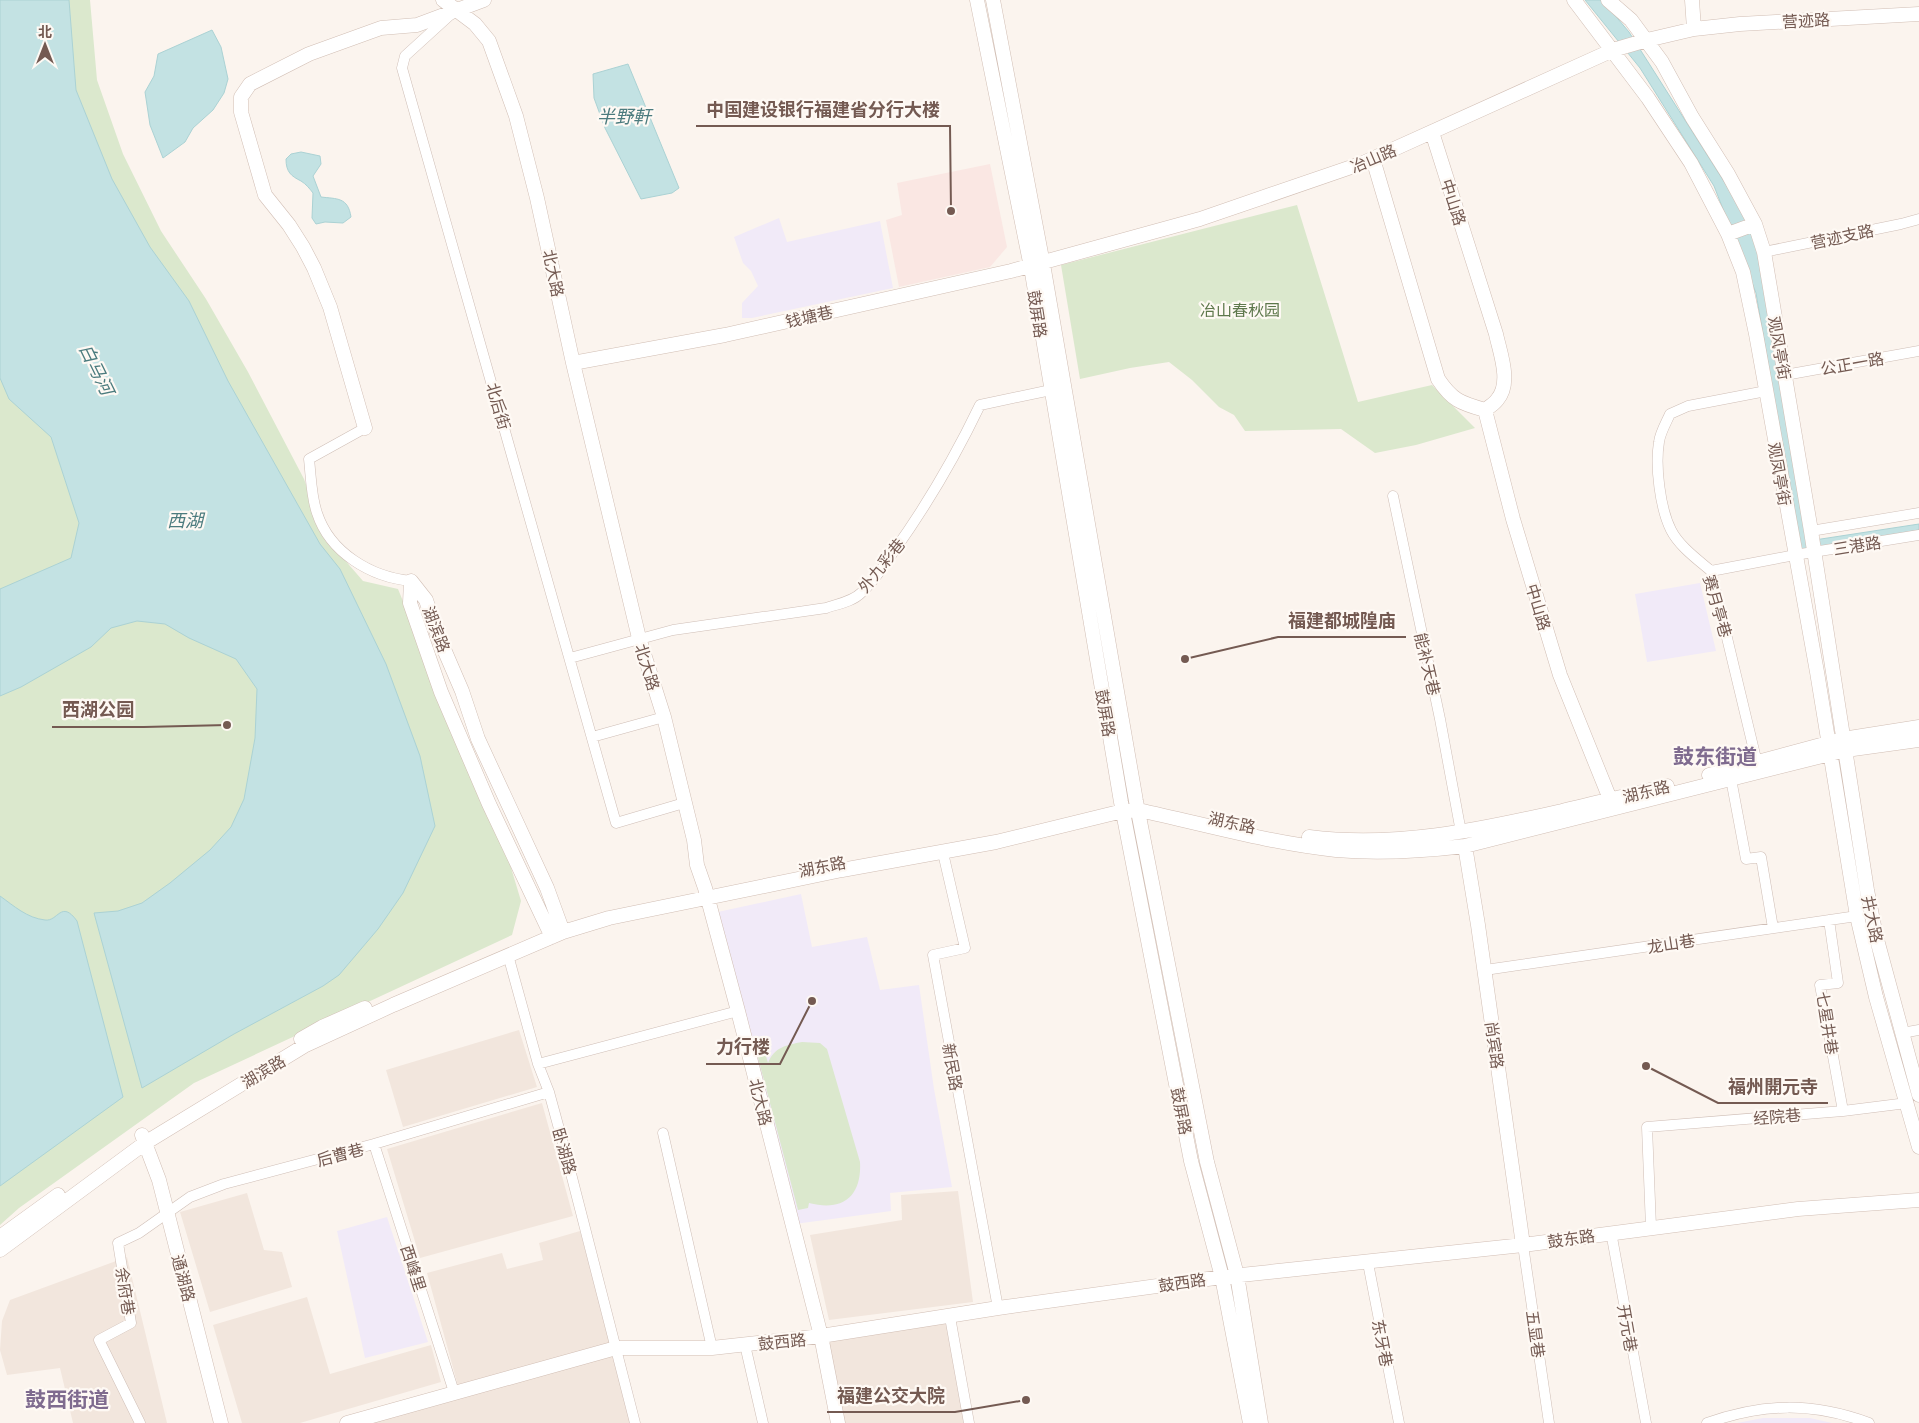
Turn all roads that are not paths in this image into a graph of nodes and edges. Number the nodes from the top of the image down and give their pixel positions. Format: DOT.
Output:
graph roads {
  1 [pos="443,0"];
  2 [pos="467,0"];
  3 [pos="484,0"];
  4 [pos="977,0"];
  5 [pos="993,0"];
  6 [pos="1574,0"];
  7 [pos="1608,0"];
  8 [pos="1692,0"];
  9 [pos="458,3"];
  10 [pos="1919,14"];
  11 [pos="1694,30"];
  12 [pos="1647,40"];
  13 [pos="1614,50"];
  14 [pos="1432,132"];
  15 [pos="1373,159"];
  16 [pos="1919,219"];
  17 [pos="1755,224"];
  18 [pos="1728,234"];
  19 [pos="1764,252"];
  20 [pos="1037,265"];
  21 [pos="1919,351"];
  22 [pos="573,363"];
  23 [pos="1785,375"];
  24 [pos="1051,390"];
  25 [pos="1766,391"];
  26 [pos="1485,410"];
  27 [pos="365,428"];
  28 [pos="1393,496"];
  29 [pos="1919,513"];
  30 [pos="1811,531"];
  31 [pos="1919,535"];
  32 [pos="1814,551"];
  33 [pos="1795,554"];
  34 [pos="1710,571"];
  35 [pos="411,581"];
  36 [pos="639,638"];
  37 [pos="570,658"];
  38 [pos="664,717"];
  39 [pos="1919,727"];
  40 [pos="592,737"];
  41 [pos="1919,740"];
  42 [pos="1844,745"];
  43 [pos="1829,749"];
  44 [pos="1757,762"];
  45 [pos="1731,779"];
  46 [pos="1610,800"];
  47 [pos="684,803"];
  48 [pos="1137,805"];
  49 [pos="1122,806"];
  50 [pos="1463,839"];
  51 [pos="943,853"];
  52 [pos="706,893"];
  53 [pos="1857,916"];
  54 [pos="1829,920"];
  55 [pos="1773,928"];
  56 [pos="556,930"];
  57 [pos="508,956"];
  58 [pos="1485,970"];
  59 [pos="738,1011"];
  60 [pos="1919,1030"];
  61 [pos="1902,1033"];
  62 [pos="538,1064"];
  63 [pos="549,1092"];
  64 [pos="1919,1095"];
  65 [pos="1906,1103"];
  66 [pos="1843,1111"];
  67 [pos="663,1133"];
  68 [pos="143,1139"];
  69 [pos="374,1144"];
  70 [pos="1919,1147"];
  71 [pos="1919,1200"];
  72 [pos="167,1214"];
  73 [pos="1651,1228"];
  74 [pos="1611,1232"];
  75 [pos="139,1233"];
  76 [pos="0,1237"];
  77 [pos="1523,1245"];
  78 [pos="0,1250"];
  79 [pos="1368,1263"];
  80 [pos="1237,1275"];
  81 [pos="1222,1277"];
  82 [pos="998,1308"];
  83 [pos="950,1316"];
  84 [pos="821,1336"];
  85 [pos="745,1345"];
  86 [pos="616,1348"];
  87 [pos="712,1348"];
  88 [pos="454,1392"];
  89 [pos="140,1423"];
  90 [pos="221,1423"];
  91 [pos="348,1423"];
  92 [pos="635,1423"];
  93 [pos="763,1423"];
  94 [pos="838,1423"];
  95 [pos="969,1423"];
  96 [pos="1250,1423"];
  97 [pos="1261,1423"];
  98 [pos="1398,1423"];
  99 [pos="1549,1423"];
  100 [pos="1646,1423"];
  101 [pos="1707,1423"];
  102 [pos="1868,1423"];
  1 -- 9 [label="street, 北大路"];
  2 -- 9 [label="street"];
  3 -- 9 [label="street"];
  4 -- 20 [label="street, 鼓屏路"];
  5 -- 20 [label="street, 鼓屏路"];
  6 -- 13 [label="street"];
  7 -- 12 [label="street, 观风亭街"];
  8 -- 11 [label="street"];
  9 -- 22 [label="street, 北大路"];
  9 -- 27 [label="street"];
  9 -- 37 [label="street, 北后街"];
  10 -- 11 [label="street, 营迹路"];
  11 -- 12 [label="street, 冶山路"];
  12 -- 13 [label="street, 冶山路"];
  12 -- 17 [label="street, 观风亭街"];
  13 -- 14 [label="street, 冶山路"];
  13 -- 18 [label="street, 观凤亭街"];
  14 -- 15 [label="street, 冶山路"];
  14 -- 26 [label="street, 中山路"];
  15 -- 20 [label="street, 冶山路"];
  15 -- 26 [label="street"];
  16 -- 19 [label="street, 营迹支路"];
  17 -- 18 [label="street"];
  17 -- 19 [label="street, 观风亭街"];
  18 -- 25 [label="street, 观凤亭街"];
  19 -- 23 [label="street, 观风亭街"];
  20 -- 22 [label="street, 钱塘巷"];
  20 -- 24 [label="street, 鼓屏路"];
  20 -- 48 [label="street, 鼓屏路"];
  21 -- 23 [label="street, 公正一路"];
  22 -- 36 [label="street, 北大路"];
  23 -- 30 [label="street, 观风亭街"];
  24 -- 36 [label="street, 外九彩巷"];
  24 -- 49 [label="street, 鼓屏路"];
  25 -- 33 [label="street, 观凤亭街"];
  25 -- 34 [label="street, 赛月亭巷"];
  26 -- 46 [label="street, 中山路"];
  27 -- 35 [label="street"];
  28 -- 50 [label="street, 能补天巷"];
  29 -- 30 [label="street"];
  30 -- 32 [label="street, 观风亭街"];
  31 -- 32 [label="street, 三港路"];
  32 -- 33 [label="street, 三港路"];
  32 -- 42 [label="street, 观风亭街"];
  33 -- 34 [label="street, 三港路"];
  33 -- 43 [label="street, 观凤亭街"];
  34 -- 44 [label="street, 赛月亭巷"];
  35 -- 56 [label="street, 湖滨路"];
  35 -- 56 [label="street, 湖滨路"];
  36 -- 37 [label="street, 外九彩巷"];
  36 -- 38 [label="street, 北大路"];
  37 -- 40 [label="street, 北后街"];
  38 -- 40 [label="street"];
  38 -- 47 [label="street, 北大路"];
  39 -- 42 [label="street, 湖东路"];
  40 -- 47 [label="street, 北后街"];
  41 -- 42 [label="street, 湖东路"];
  42 -- 43 [label="street, 湖东路"];
  42 -- 61 [label="street, 井大路"];
  43 -- 44 [label="street, 湖东路"];
  43 -- 45 [label="street, 湖东路"];
  43 -- 53 [label="street, 观凤亭街"];
  44 -- 46 [label="street, 湖东路"];
  45 -- 50 [label="street, 湖东路"];
  45 -- 55 [label="street"];
  46 -- 50 [label="street, 湖东路"];
  47 -- 52 [label="street, 北大路"];
  48 -- 49 [label="street, 湖东路"];
  48 -- 50 [label="street, 湖东路"];
  48 -- 80 [label="street, 鼓屏路"];
  49 -- 51 [label="street, 湖东路"];
  49 -- 52 [label="street, 湖东路"];
  49 -- 81 [label="street, 鼓屏路"];
  50 -- 58 [label="street, 尚宾路"];
  51 -- 52 [label="street, 湖东路"];
  51 -- 82 [label="street, 新民路"];
  52 -- 56 [label="street, 湖东路"];
  52 -- 59 [label="street, 北大路"];
  53 -- 54 [label="street, 龙山巷"];
  53 -- 65 [label="street, 观凤亭街"];
  54 -- 55 [label="street, 龙山巷"];
  54 -- 66 [label="street, 七星井巷"];
  55 -- 58 [label="street, 龙山巷"];
  56 -- 57 [label="street, 湖滨路"];
  56 -- 68 [label="street, 湖滨路"];
  57 -- 62 [label="street, 卧湖路"];
  57 -- 68 [label="street, 湖滨路"];
  58 -- 77 [label="street, 尚宾路"];
  59 -- 62 [label="street"];
  59 -- 84 [label="street, 北大路"];
  60 -- 61 [label="street"];
  61 -- 64 [label="street, 井大路"];
  62 -- 63 [label="street, 卧湖路"];
  63 -- 69 [label="street, 后曹巷"];
  63 -- 86 [label="street, 卧湖路"];
  65 -- 66 [label="street, 经院巷"];
  65 -- 70 [label="street, 观凤亭街"];
  66 -- 73 [label="street, 经院巷"];
  67 -- 87 [label="street"];
  68 -- 72 [label="street, 通湖路"];
  68 -- 76 [label="street, 湖滨路"];
  68 -- 78 [label="street, 湖滨路"];
  69 -- 72 [label="street, 后曹巷"];
  69 -- 88 [label="street, 西峰里"];
  71 -- 73 [label="street, 鼓东路"];
  72 -- 75 [label="street, 后曹巷"];
  72 -- 90 [label="street, 通湖路"];
  73 -- 74 [label="street, 鼓东路"];
  74 -- 77 [label="street, 鼓东路"];
  74 -- 100 [label="street, 开元巷"];
  75 -- 89 [label="street, 余府巷"];
  77 -- 79 [label="street, 鼓东路"];
  77 -- 99 [label="street, 五显巷"];
  79 -- 80 [label="street, 鼓东路"];
  79 -- 98 [label="street, 东牙巷"];
  80 -- 81 [label="street, 鼓东路"];
  80 -- 97 [label="street, 鼓屏路"];
  81 -- 82 [label="street, 鼓西路"];
  81 -- 96 [label="street, 鼓屏路"];
  82 -- 83 [label="street, 鼓西路"];
  83 -- 84 [label="street, 鼓西路"];
  83 -- 95 [label="street"];
  84 -- 85 [label="street, 鼓西路"];
  84 -- 94 [label="street, 北大路"];
  85 -- 87 [label="street, 鼓西路"];
  85 -- 93 [label="street"];
  86 -- 87 [label="street, 鼓西路"];
  86 -- 88 [label="street, 鼓西路"];
  86 -- 92 [label="street, 卧湖路"];
  88 -- 91 [label="street, 鼓西路"];
  101 -- 102 [label="street"];
}
